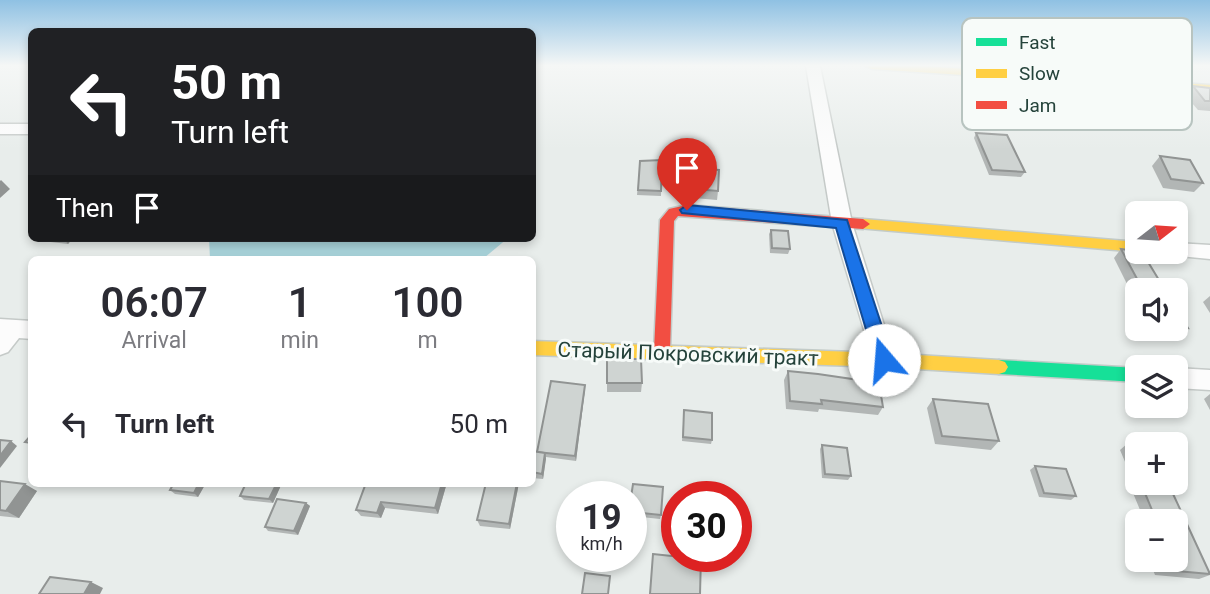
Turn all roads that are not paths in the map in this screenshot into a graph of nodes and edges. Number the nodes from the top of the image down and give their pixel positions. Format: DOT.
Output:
graph roads {
  1 [pos="818,94"];
  2 [pos="0,129"];
  3 [pos="28,129"];
  4 [pos="842,223"];
  5 [pos="1125,246"];
  6 [pos="1188,251"];
  7 [pos="1210,252"];
  8 [pos="536,348"];
  9 [pos="662,351"];
  10 [pos="884,360"];
  11 [pos="1125,374"];
  12 [pos="1188,379"];
  13 [pos="1210,380"];
  1 -- 4 [label="street"];
  2 -- 3 [label="street"];
  4 -- 5 [label="street"];
  4 -- 9 [label="street"];
  4 -- 10 [label="street"];
  6 -- 7 [label="street"];
  8 -- 9 [label="street, Старый Покровский тракт"];
  9 -- 10 [label="street, Старый Покровский тракт"];
  10 -- 11 [label="street, Старый Покровский тракт"];
  12 -- 13 [label="street"];
}
